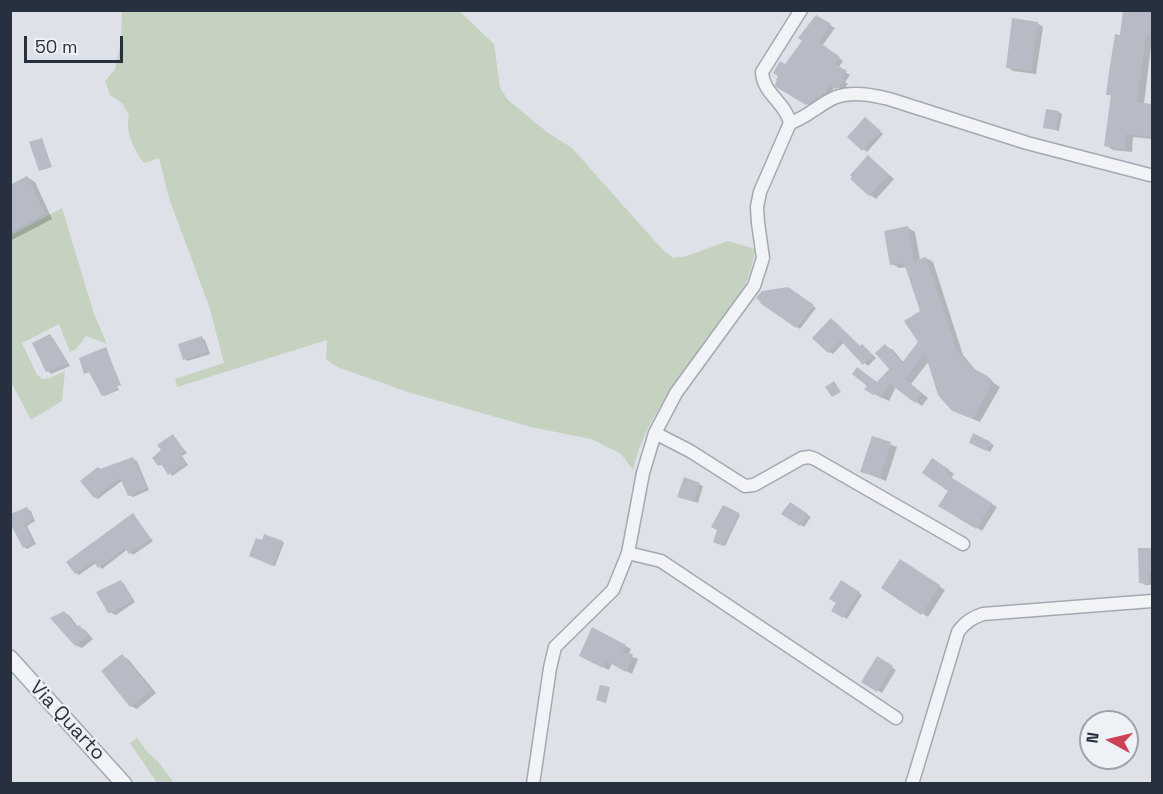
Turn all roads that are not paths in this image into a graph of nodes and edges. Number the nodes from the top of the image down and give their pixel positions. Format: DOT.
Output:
graph roads {
  1 [pos="801,10"];
  2 [pos="790,123"];
  3 [pos="1150,176"];
  4 [pos="656,433"];
  5 [pos="963,544"];
  6 [pos="628,553"];
  7 [pos="1152,601"];
  8 [pos="10,658"];
  9 [pos="896,718"];
  10 [pos="124,783"];
  11 [pos="533,783"];
  12 [pos="912,783"];
  1 -- 2 [label="street"];
  2 -- 3 [label="street"];
  2 -- 4 [label="street"];
  4 -- 5 [label="street"];
  4 -- 6 [label="street"];
  6 -- 9 [label="street"];
  6 -- 11 [label="street"];
  7 -- 12 [label="street"];
  8 -- 10 [label="street, Via Quarto"];
}
